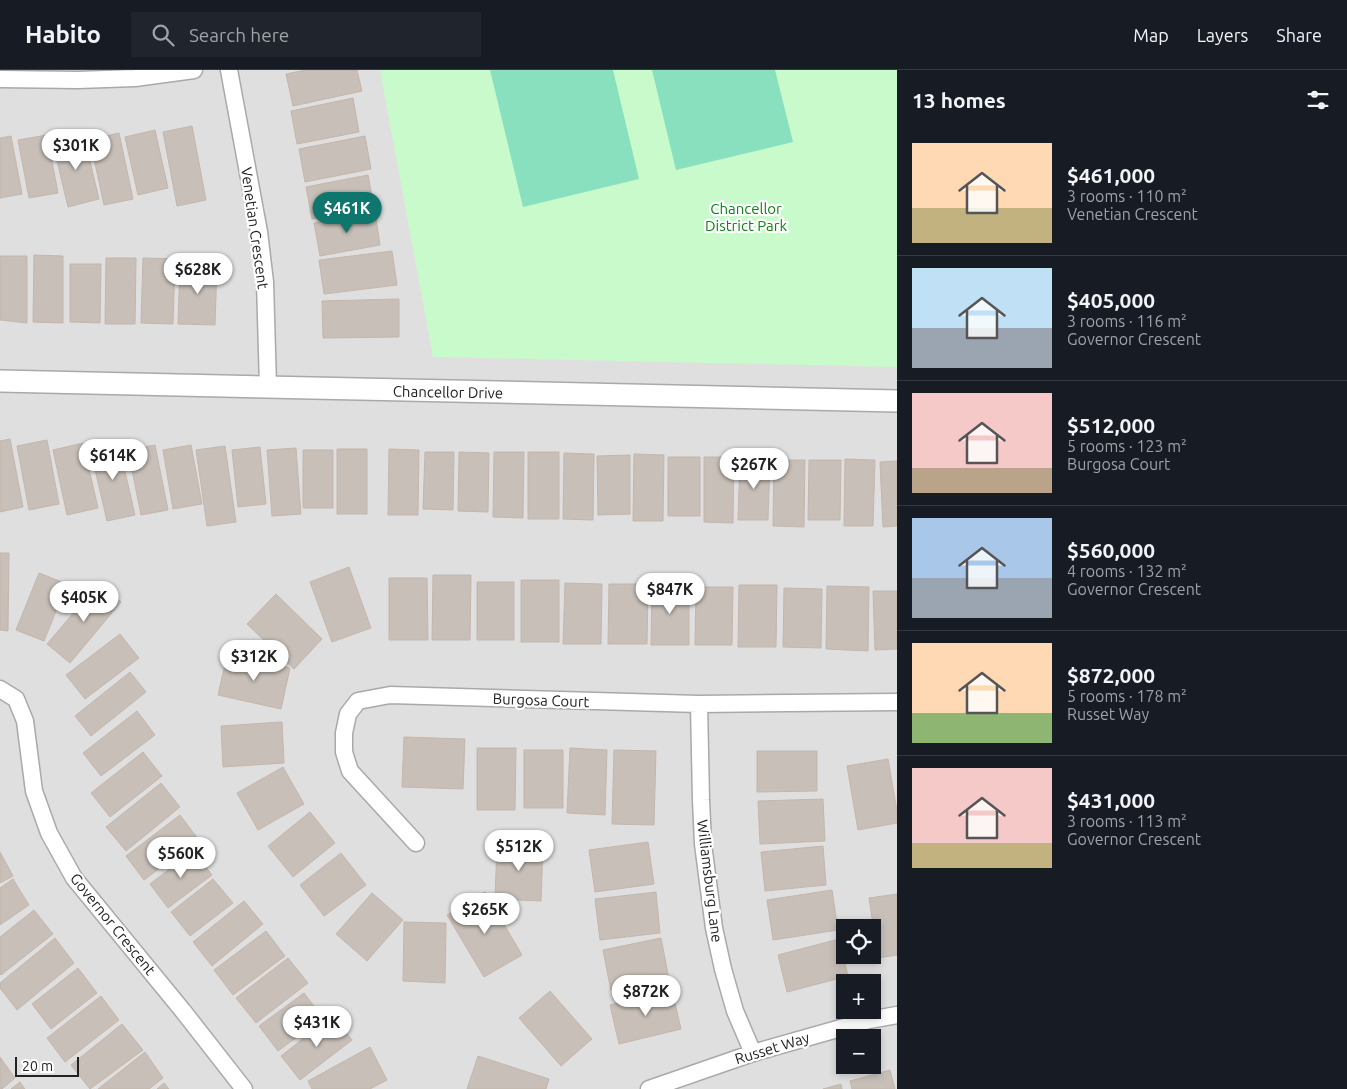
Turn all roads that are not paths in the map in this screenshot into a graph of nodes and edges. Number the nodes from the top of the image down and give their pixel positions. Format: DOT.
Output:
graph roads {
  1 [pos="194,70"];
  2 [pos="228,70"];
  3 [pos="0,79"];
  4 [pos="0,381"];
  5 [pos="268,387"];
  6 [pos="897,401"];
  7 [pos="0,689"];
  8 [pos="897,702"];
  9 [pos="699,704"];
  10 [pos="416,842"];
  11 [pos="897,1015"];
  12 [pos="754,1053"];
  13 [pos="244,1089"];
  14 [pos="649,1089"];
  1 -- 3 [label="street"];
  2 -- 5 [label="street, Venetian Crescent"];
  4 -- 5 [label="street, Chancellor Drive"];
  5 -- 6 [label="street, Chancellor Drive"];
  7 -- 13 [label="street, Governor Crescent"];
  8 -- 9 [label="street, Burgosa Court"];
  9 -- 10 [label="street, Burgosa Court"];
  9 -- 12 [label="street, Williamsburg Lane"];
  11 -- 12 [label="street, Russet Way"];
  12 -- 14 [label="street, Russet Way"];
}
